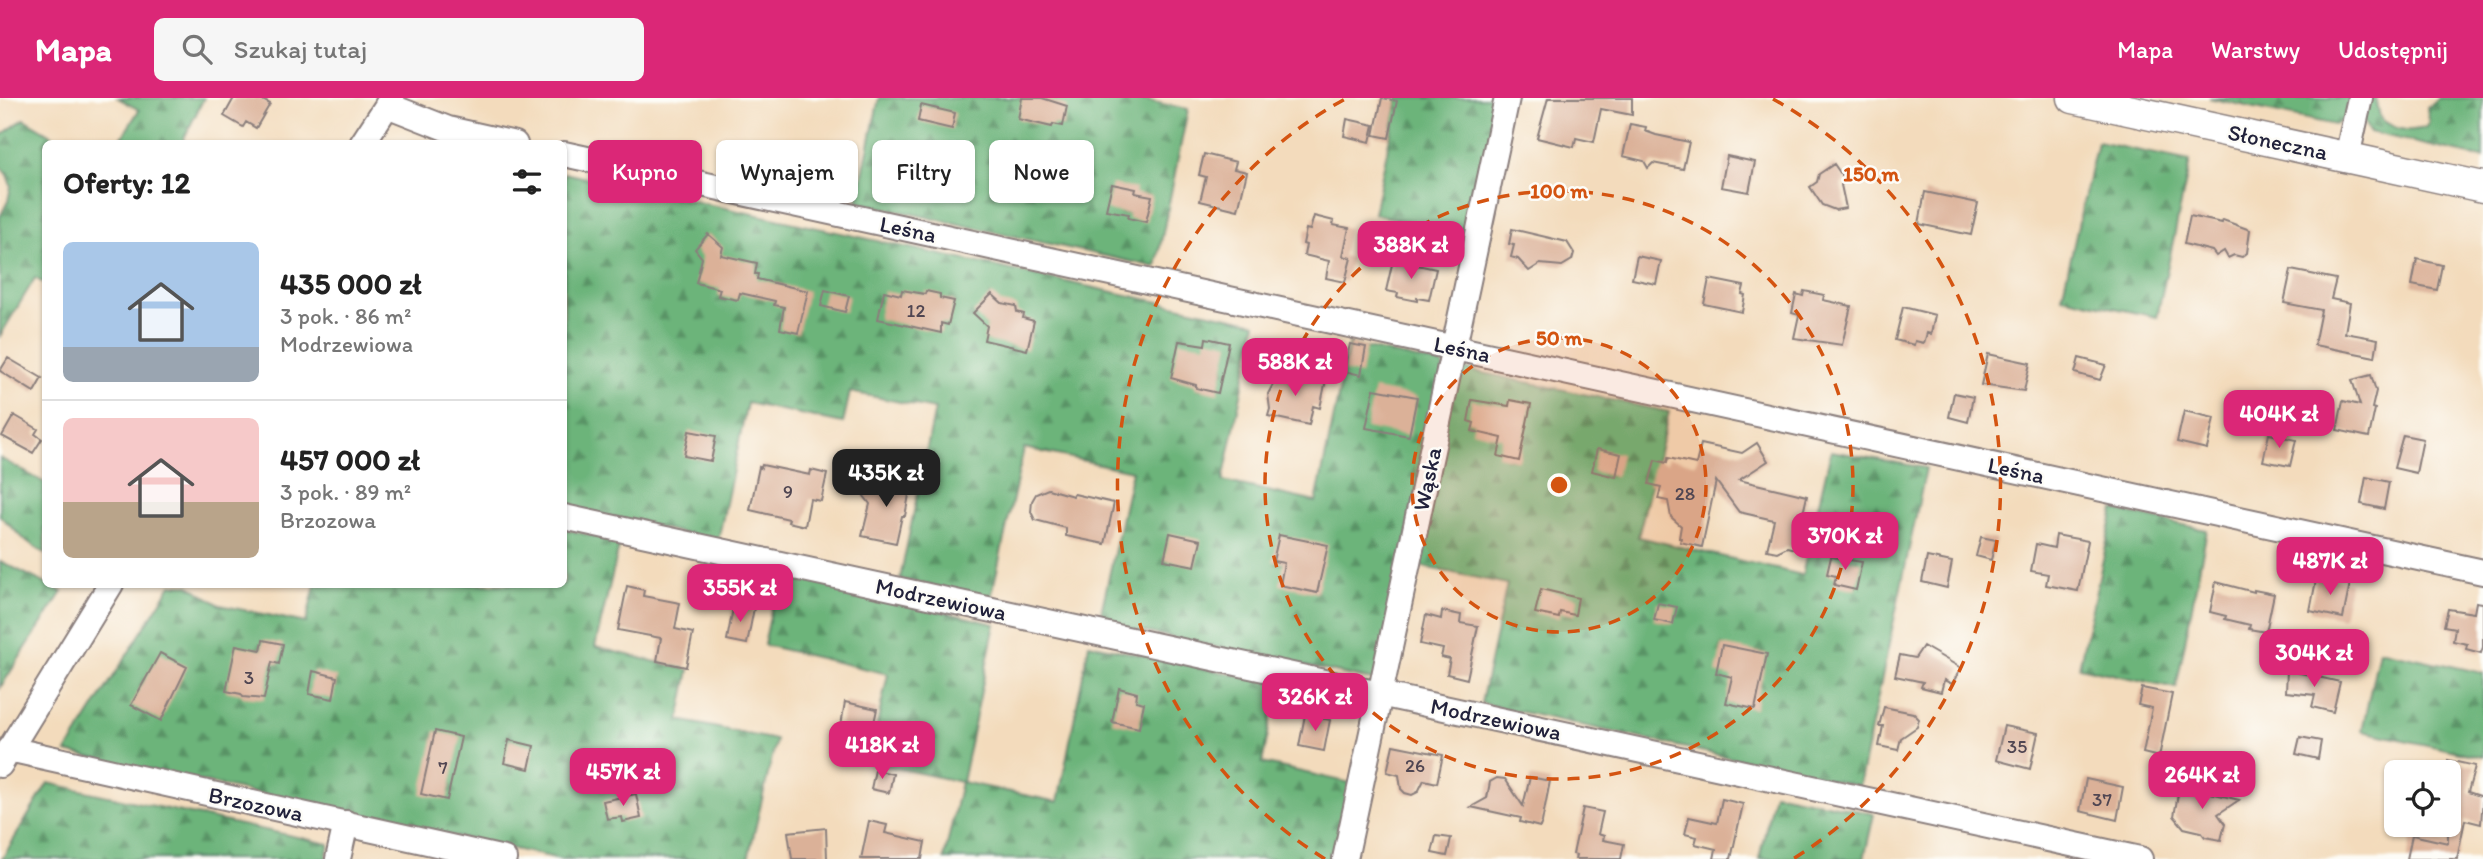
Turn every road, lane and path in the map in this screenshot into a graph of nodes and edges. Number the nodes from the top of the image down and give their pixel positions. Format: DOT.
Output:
graph roads {
  1 [pos="1507,98"];
  2 [pos="2073,98"];
  3 [pos="2360,98"];
  4 [pos="390,101"];
  5 [pos="365,140"];
  6 [pos="496,140"];
  7 [pos="567,155"];
  8 [pos="2347,157"];
  9 [pos="2483,187"];
  10 [pos="1455,348"];
  11 [pos="567,518"];
  12 [pos="2483,572"];
  13 [pos="109,588"];
  14 [pos="1381,694"];
  15 [pos="4,757"];
  16 [pos="346,823"];
  17 [pos="338,859"];
  18 [pos="504,859"];
  19 [pos="1345,859"];
  20 [pos="2140,859"];
  1 -- 10 [label="street, Wąska"];
  2 -- 8 [label="main road, Słoneczna"];
  3 -- 8 [label="street"];
  4 -- 5 [label="street"];
  4 -- 6 [label="street"];
  7 -- 10 [label="street, Leśna"];
  8 -- 9 [label="main road, Słoneczna"];
  10 -- 12 [label="street, Leśna"];
  10 -- 14 [label="street, Wąska"];
  11 -- 14 [label="street, Modrzewiowa"];
  13 -- 15 [label="street"];
  14 -- 19 [label="street, Wąska"];
  14 -- 20 [label="street, Modrzewiowa"];
  15 -- 16 [label="street, Brzozowa"];
  16 -- 17 [label="street"];
  16 -- 18 [label="street, Brzozowa"];
}
